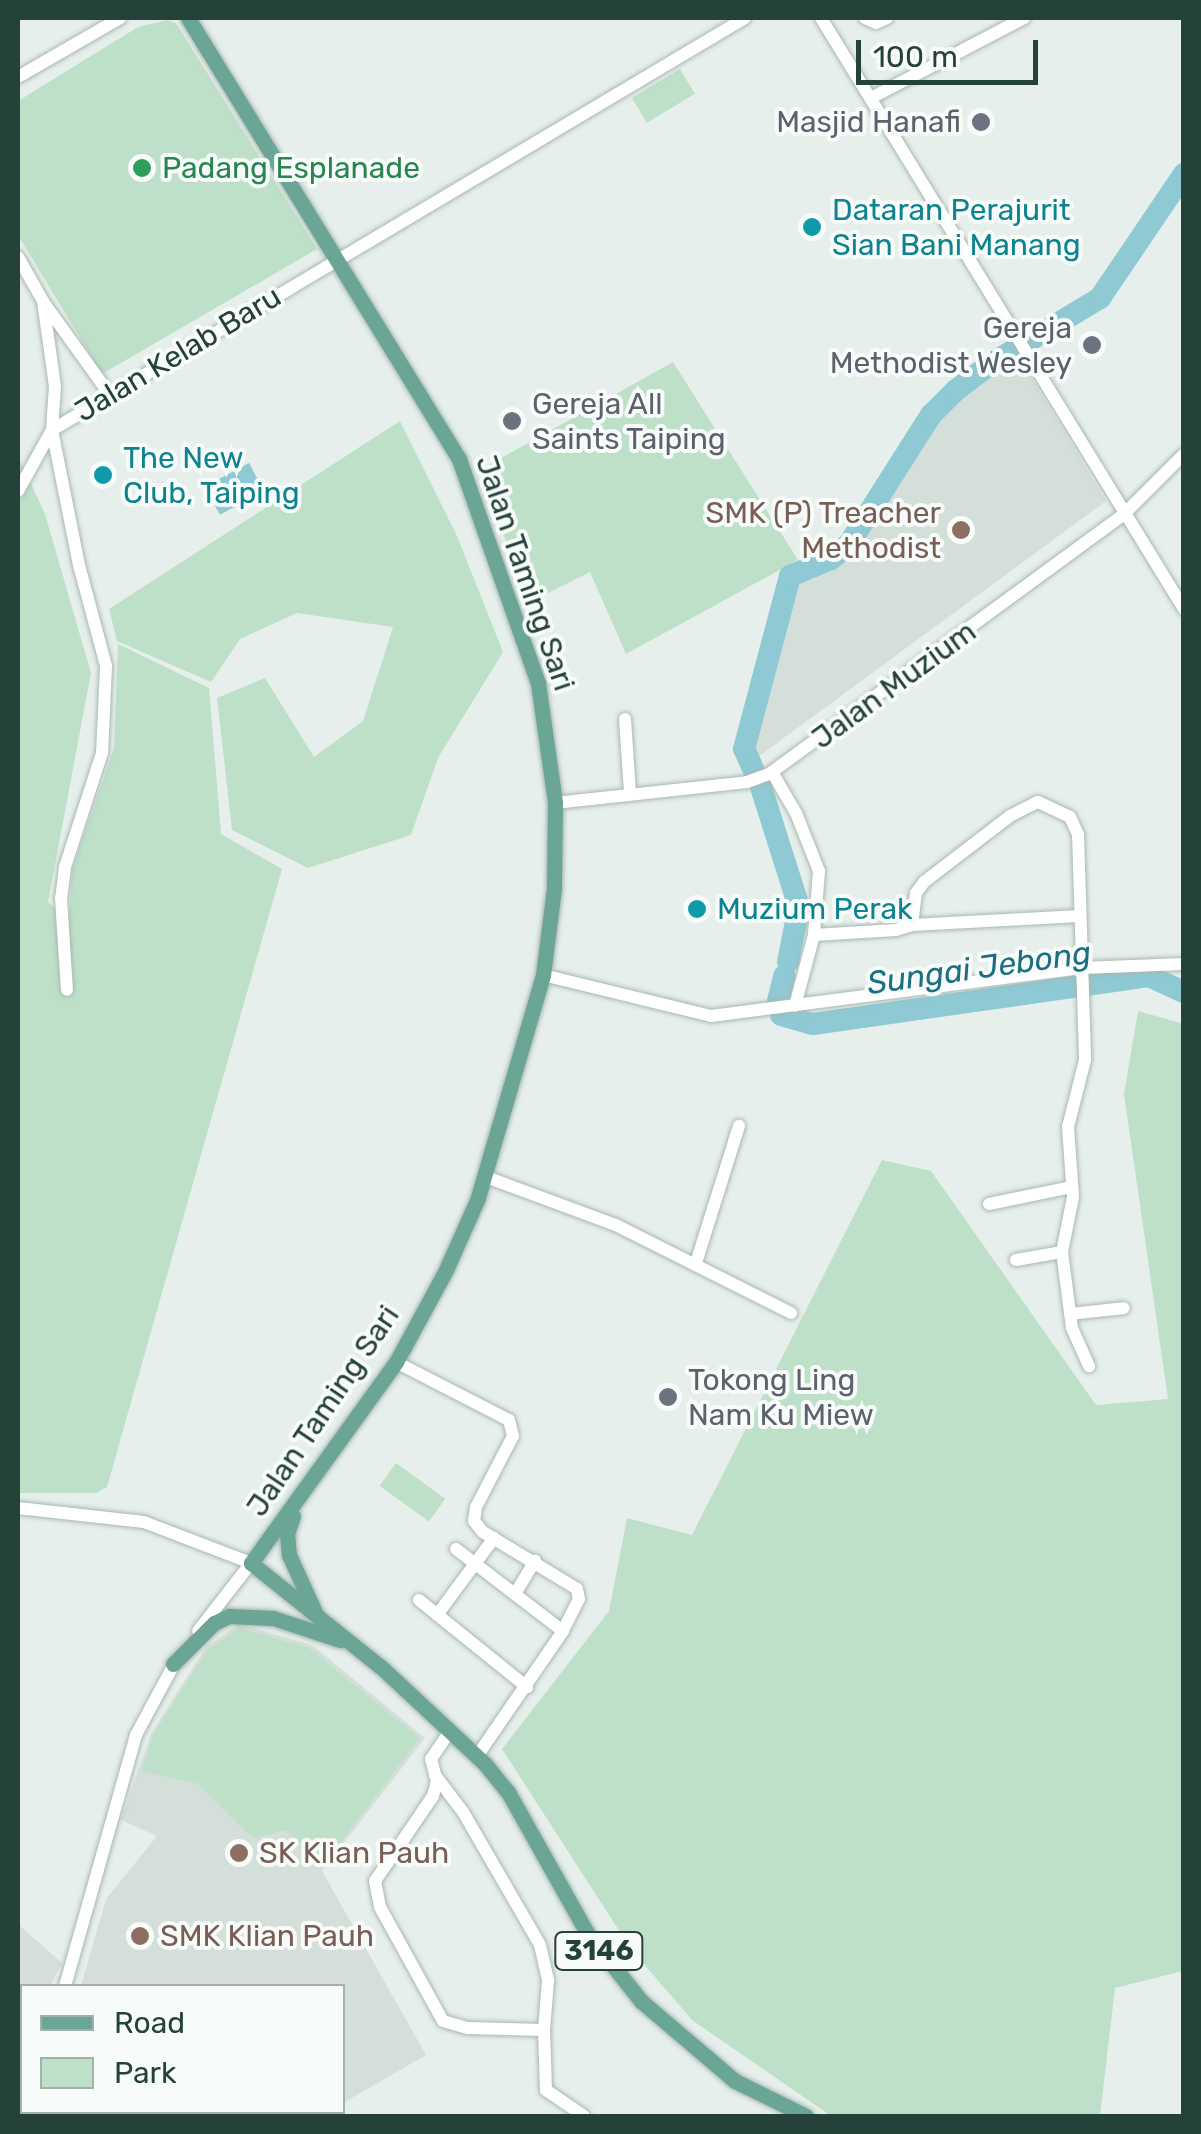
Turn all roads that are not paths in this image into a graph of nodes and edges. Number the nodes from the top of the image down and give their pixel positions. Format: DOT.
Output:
graph roads {
  1 [pos="120,18"];
  2 [pos="188,18"];
  3 [pos="745,18"];
  4 [pos="821,18"];
  5 [pos="865,18"];
  6 [pos="887,18"];
  7 [pos="1024,18"];
  8 [pos="18,77"];
  9 [pos="871,98"];
  10 [pos="18,258"];
  11 [pos="336,258"];
  12 [pos="42,300"];
  13 [pos="110,395"];
  14 [pos="52,430"];
  15 [pos="1184,454"];
  16 [pos="18,491"];
  17 [pos="1124,514"];
  18 [pos="1184,609"];
  19 [pos="625,720"];
  20 [pos="772,772"];
  21 [pos="630,793"];
  22 [pos="554,802"];
  23 [pos="1080,916"];
  24 [pos="912,925"];
  25 [pos="814,936"];
  26 [pos="1184,964"];
  27 [pos="1082,968"];
  28 [pos="543,975"];
  29 [pos="67,990"];
  30 [pos="795,1006"];
  31 [pos="739,1126"];
  32 [pos="486,1176"];
  33 [pos="1072,1187"];
  34 [pos="989,1204"];
  35 [pos="1062,1252"];
  36 [pos="1016,1260"];
  37 [pos="696,1263"];
  38 [pos="1124,1308"];
  39 [pos="791,1313"];
  40 [pos="1070,1314"];
  41 [pos="396,1362"];
  42 [pos="1090,1366"];
  43 [pos="297,1503"];
  44 [pos="18,1508"];
  45 [pos="494,1538"];
  46 [pos="456,1549"];
  47 [pos="535,1560"];
  48 [pos="250,1563"];
  49 [pos="476,1564"];
  50 [pos="514,1594"];
  51 [pos="419,1600"];
  52 [pos="316,1614"];
  53 [pos="437,1615"];
  54 [pos="563,1632"];
  55 [pos="353,1645"];
  56 [pos="173,1664"];
  57 [pos="527,1687"];
  58 [pos="450,1730"];
  59 [pos="477,1756"];
  60 [pos="435,1775"];
  61 [pos="66,1984"];
  62 [pos="544,2030"];
  63 [pos="584,2116"];
  64 [pos="806,2116"];
  1 -- 8 [label="street"];
  2 -- 11 [label="main road, Jalan Taming Sari"];
  3 -- 11 [label="street, Jalan Kelab Baru"];
  4 -- 9 [label="street"];
  5 -- 6 [label="street"];
  7 -- 9 [label="street"];
  9 -- 17 [label="street"];
  10 -- 12 [label="street"];
  11 -- 13 [label="street, Jalan Kelab Baru"];
  11 -- 22 [label="main road, Jalan Taming Sari"];
  12 -- 13 [label="street"];
  12 -- 14 [label="street"];
  13 -- 14 [label="street, Jalan Kelab Baru"];
  14 -- 16 [label="street"];
  14 -- 29 [label="street, Jalan Kelab Baru"];
  15 -- 17 [label="street, Jalan Muzium"];
  17 -- 18 [label="street"];
  17 -- 20 [label="street, Jalan Muzium"];
  19 -- 21 [label="street"];
  20 -- 21 [label="street, Jalan Muzium"];
  20 -- 25 [label="street"];
  21 -- 22 [label="street, Jalan Muzium"];
  22 -- 28 [label="main road, Jalan Taming Sari"];
  23 -- 24 [label="street"];
  23 -- 24 [label="street"];
  23 -- 27 [label="street"];
  24 -- 25 [label="street"];
  25 -- 30 [label="street"];
  26 -- 27 [label="street"];
  27 -- 30 [label="street"];
  27 -- 33 [label="street"];
  28 -- 30 [label="street"];
  28 -- 32 [label="main road, Jalan Taming Sari"];
  31 -- 37 [label="street"];
  32 -- 37 [label="street"];
  32 -- 41 [label="main road, Jalan Taming Sari"];
  33 -- 34 [label="street"];
  33 -- 35 [label="street"];
  35 -- 36 [label="street"];
  35 -- 40 [label="street"];
  37 -- 39 [label="street"];
  38 -- 40 [label="street"];
  40 -- 42 [label="street"];
  41 -- 43 [label="main road, Jalan Taming Sari"];
  41 -- 45 [label="street"];
  43 -- 48 [label="main road, Jalan Taming Sari"];
  43 -- 52 [label="main road"];
  44 -- 48 [label="street"];
  45 -- 47 [label="street"];
  45 -- 49 [label="street"];
  46 -- 49 [label="street"];
  47 -- 50 [label="street"];
  47 -- 54 [label="street"];
  48 -- 52 [label="main road, 3146"];
  48 -- 56 [label="street"];
  49 -- 50 [label="street"];
  49 -- 53 [label="street"];
  50 -- 54 [label="street"];
  51 -- 53 [label="street"];
  52 -- 55 [label="main road, 3146"];
  53 -- 57 [label="street"];
  54 -- 57 [label="street"];
  55 -- 56 [label="main road"];
  55 -- 58 [label="main road, 3146"];
  56 -- 61 [label="street"];
  57 -- 59 [label="street"];
  58 -- 59 [label="main road, 3146"];
  58 -- 60 [label="street"];
  59 -- 64 [label="main road, 3146"];
  60 -- 62 [label="street"];
  60 -- 62 [label="street"];
  62 -- 63 [label="street"];
}
